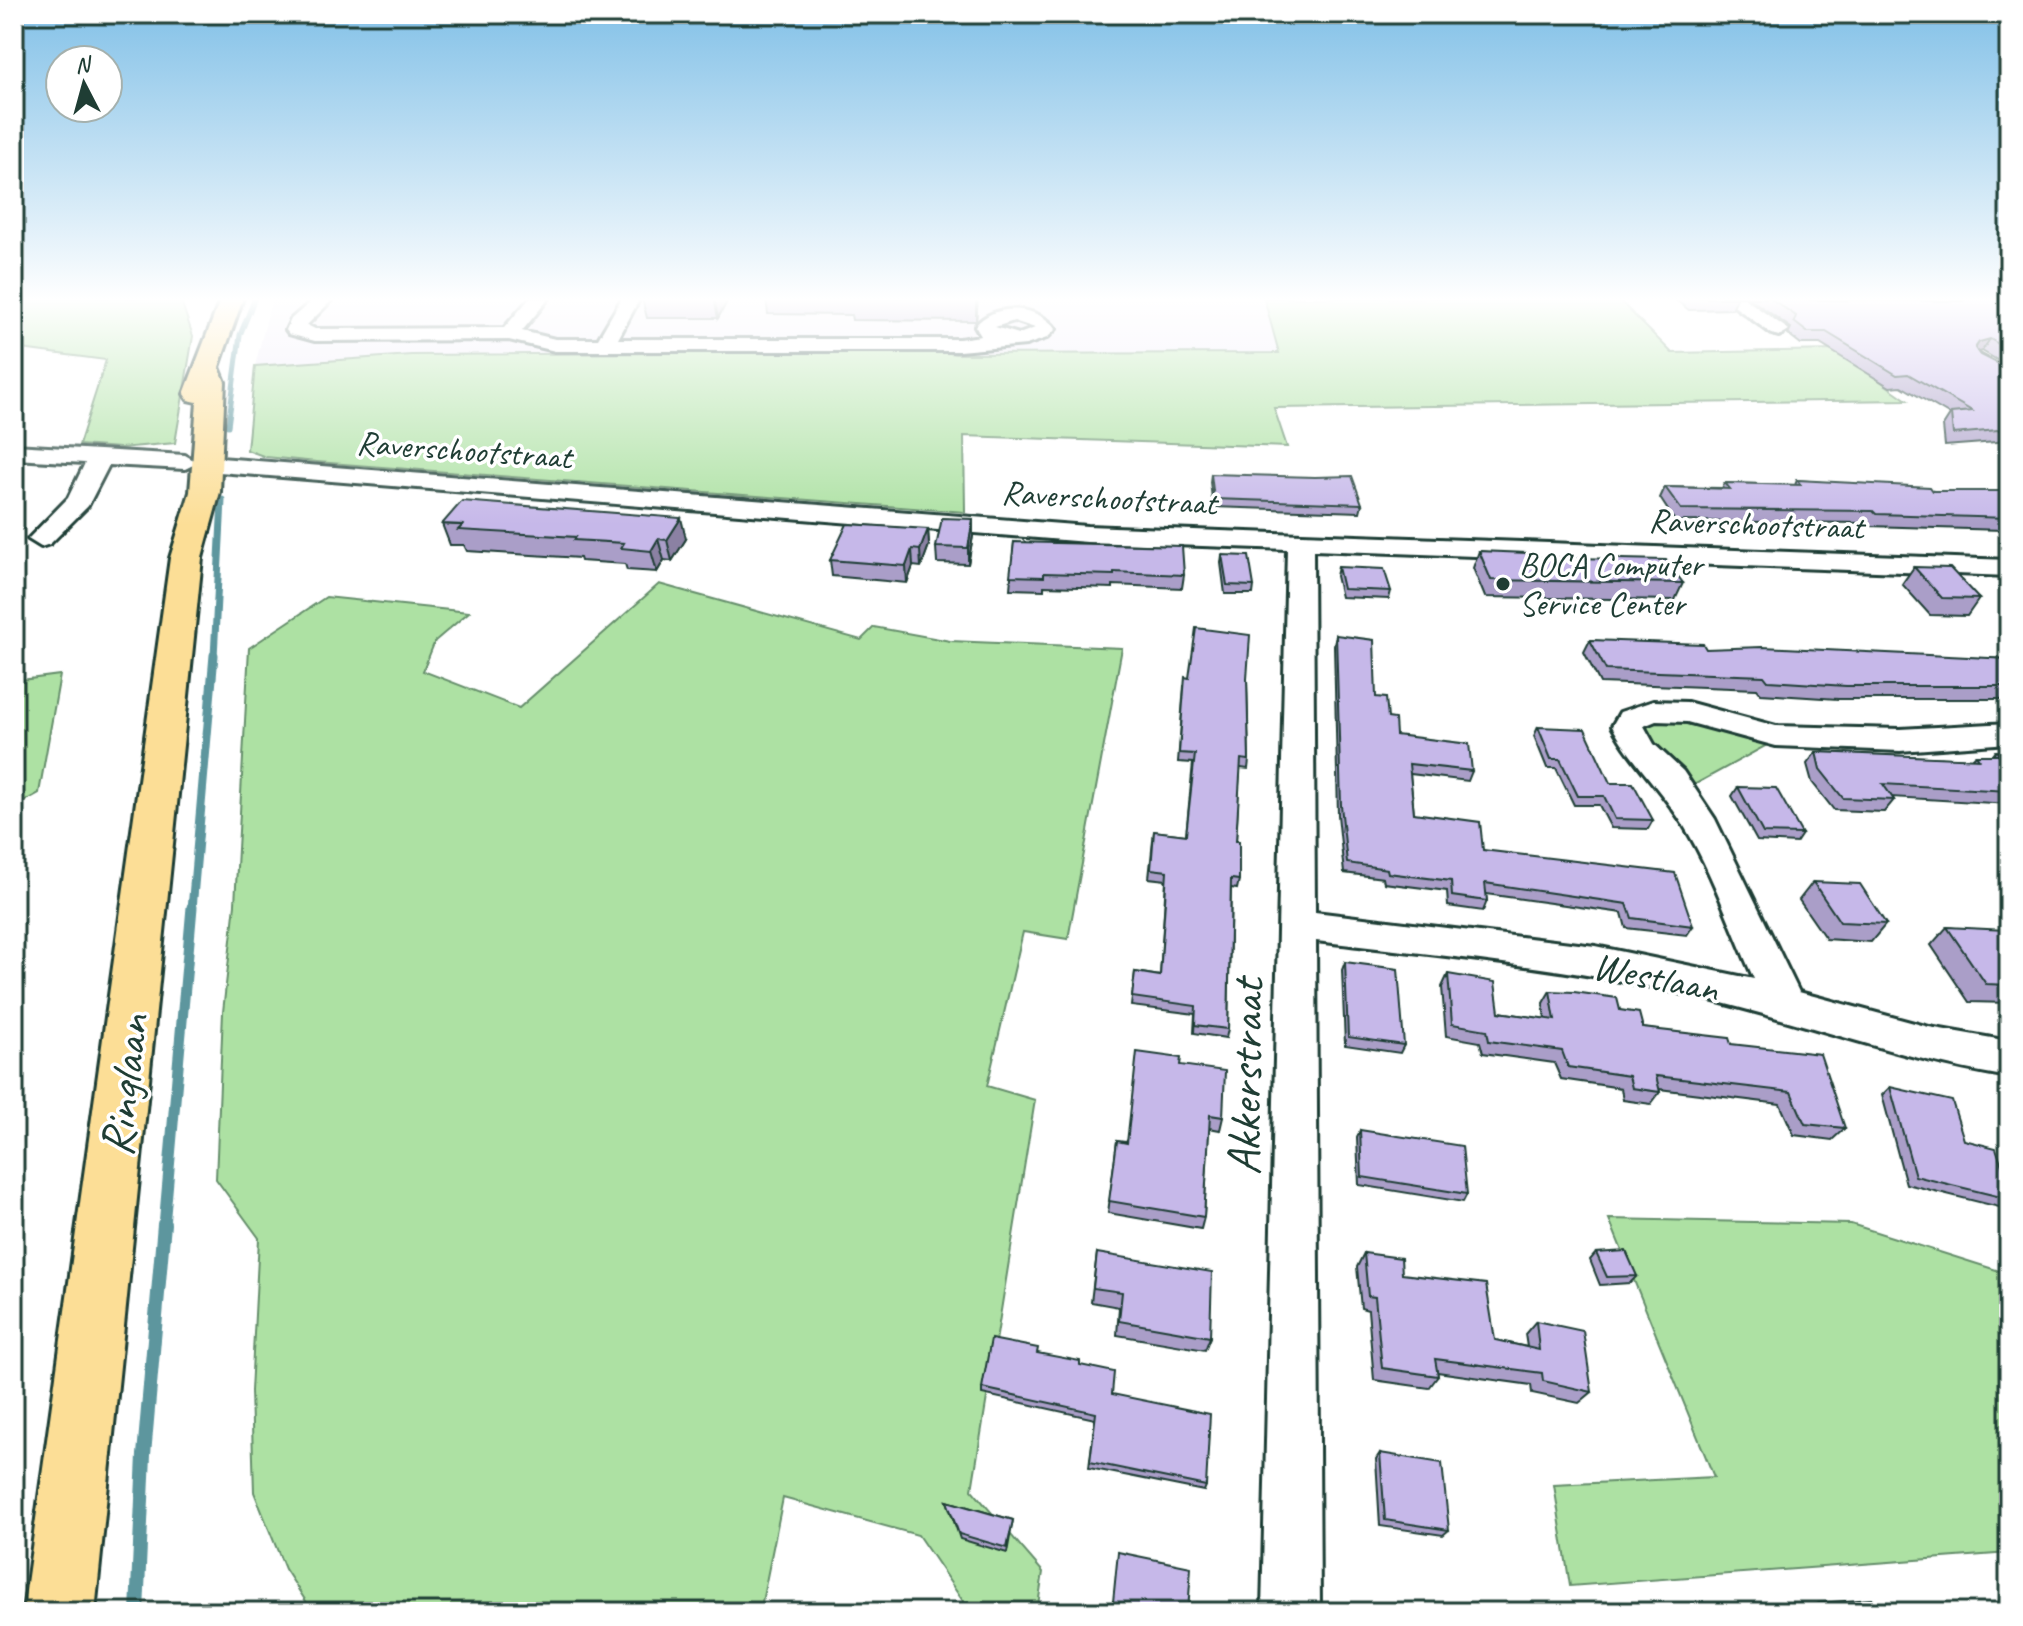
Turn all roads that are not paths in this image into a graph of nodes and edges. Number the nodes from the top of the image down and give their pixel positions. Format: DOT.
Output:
graph roads {
  1 [pos="205,374"];
  2 [pos="14,452"];
  3 [pos="105,456"];
  4 [pos="202,466"];
  5 [pos="41,539"];
  6 [pos="1300,543"];
  7 [pos="2009,568"];
  8 [pos="2009,733"];
  9 [pos="1297,924"];
  10 [pos="1784,1003"];
  11 [pos="2009,1059"];
  12 [pos="59,1612"];
  13 [pos="1291,1612"];
  1 -- 4 [label="main road, Ringlaan"];
  2 -- 3 [label="street, Raverschootstraat"];
  3 -- 4 [label="street, Raverschootstraat"];
  3 -- 5 [label="street"];
  4 -- 6 [label="street, Raverschootstraat"];
  4 -- 12 [label="main road, Ringlaan"];
  6 -- 7 [label="street, Raverschootstraat"];
  6 -- 9 [label="street, Akkerstraat"];
  8 -- 10 [label="street"];
  9 -- 10 [label="street, Westlaan"];
  9 -- 13 [label="street, Akkerstraat"];
  10 -- 11 [label="street, Westlaan"];
}
